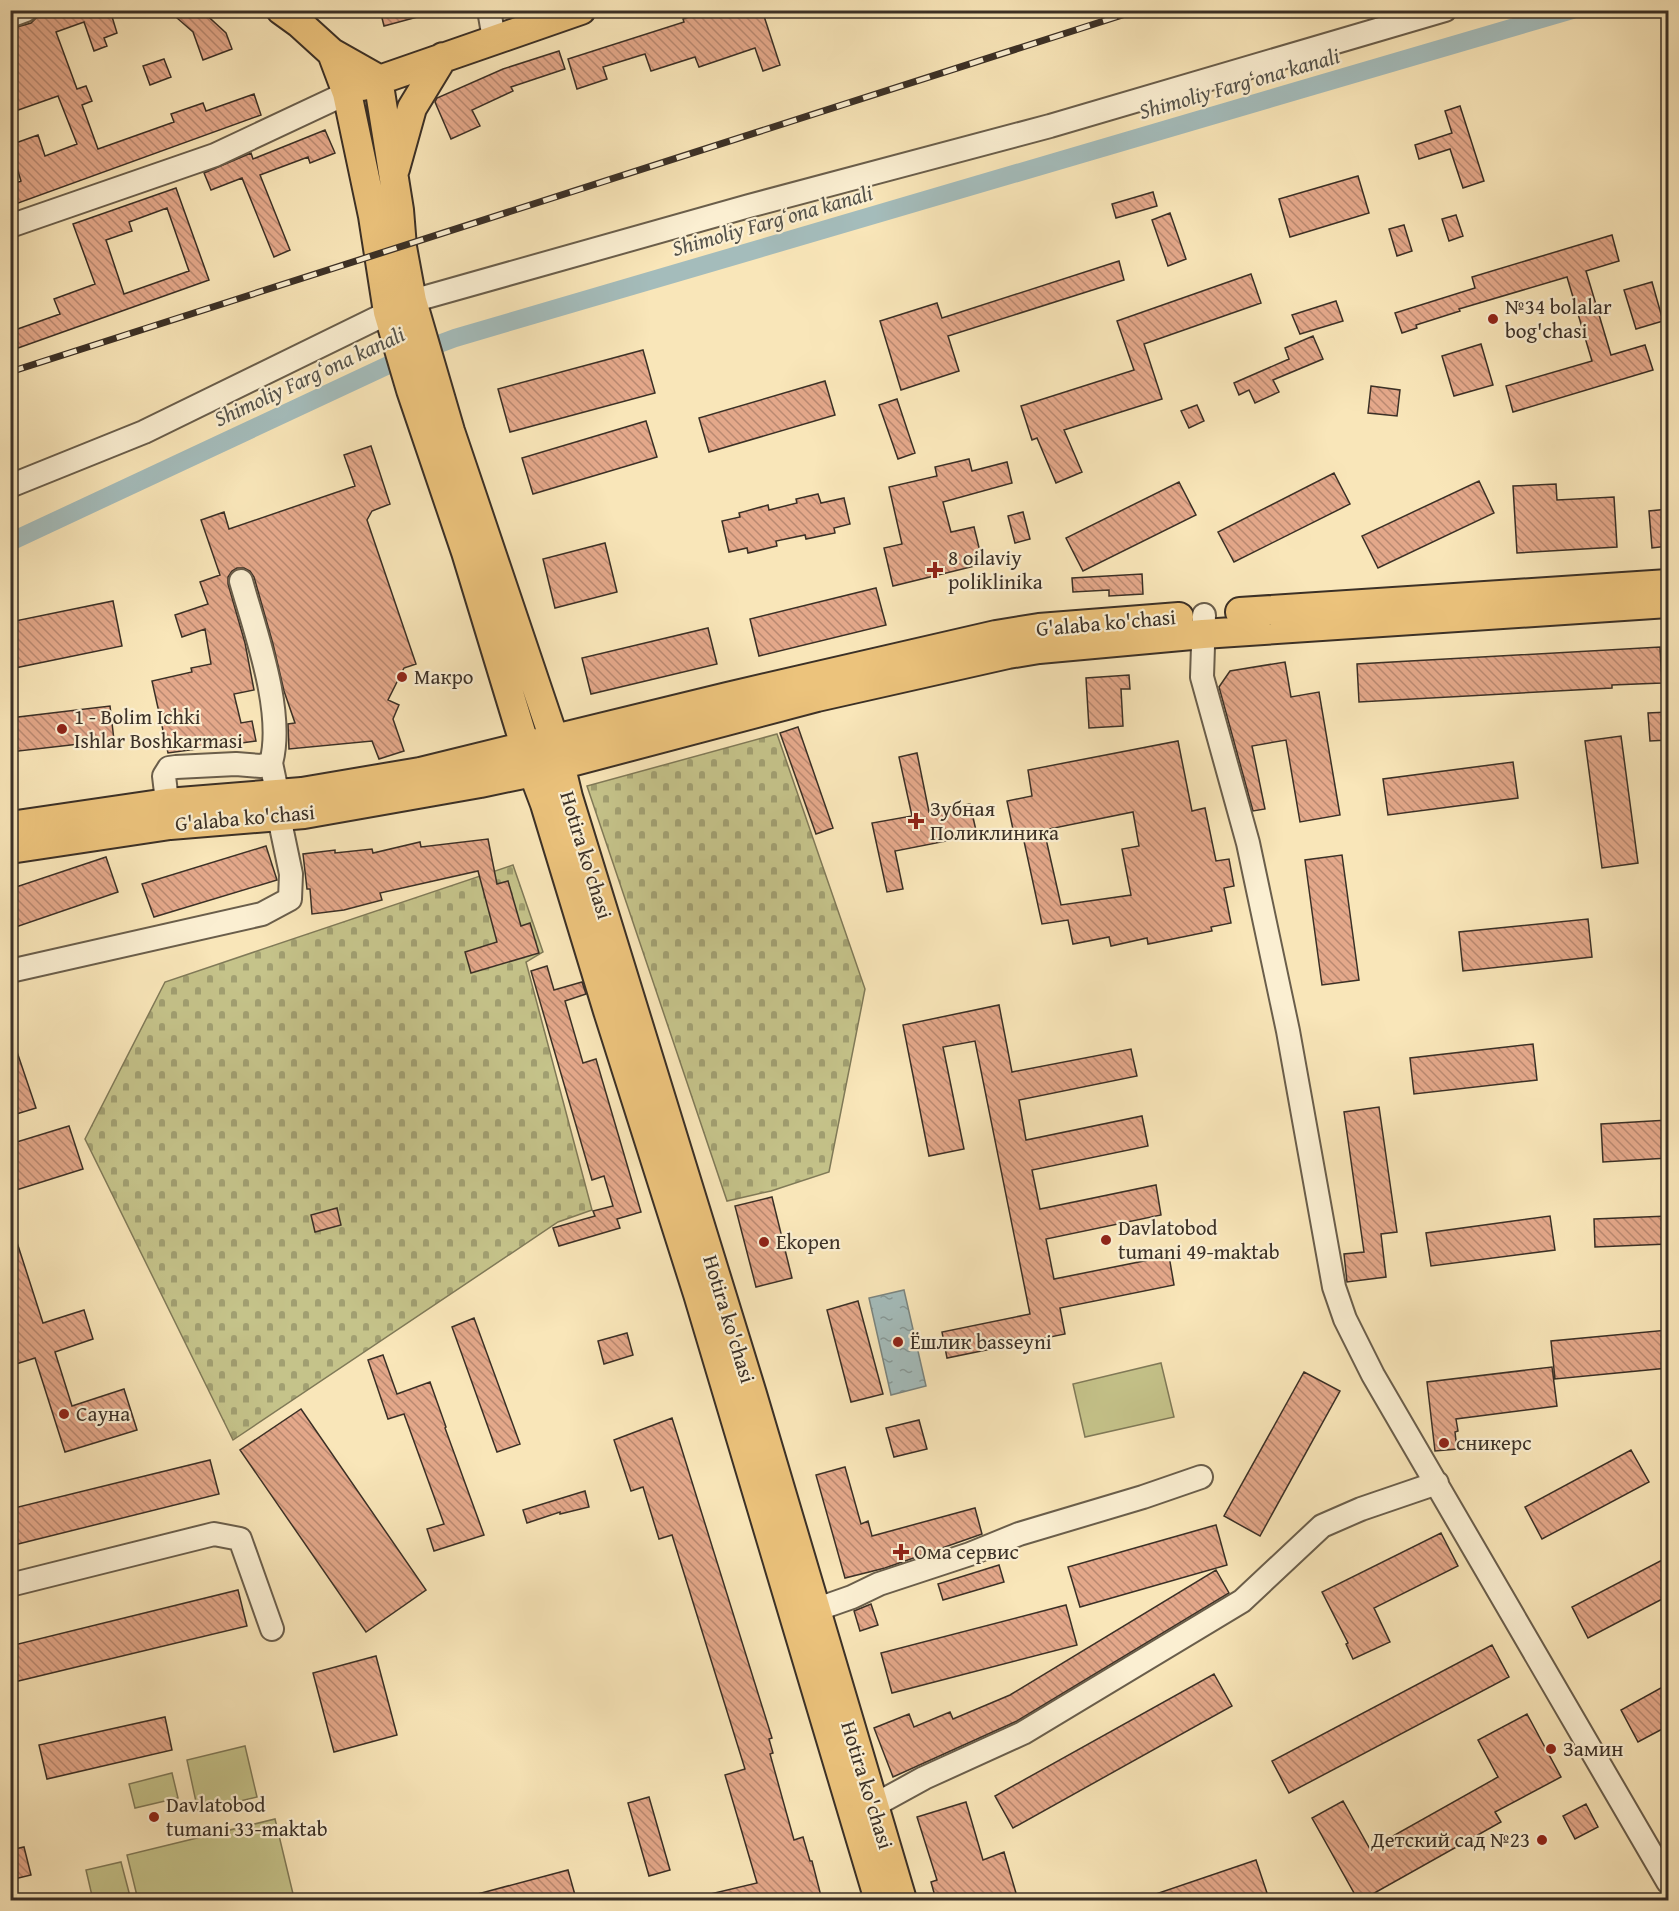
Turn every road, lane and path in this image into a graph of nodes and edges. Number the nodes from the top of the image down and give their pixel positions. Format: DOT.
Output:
graph roads {
  1 [pos="26,10"];
  2 [pos="281,10"];
  3 [pos="489,10"];
  4 [pos="581,10"];
  5 [pos="1445,10"];
  6 [pos="10,16"];
  7 [pos="494,39"];
  8 [pos="332,52"];
  9 [pos="443,57"];
  10 [pos="378,79"];
  11 [pos="347,93"];
  12 [pos="393,180"];
  13 [pos="10,226"];
  14 [pos="400,306"];
  15 [pos="423,388"];
  16 [pos="10,486"];
  17 [pos="241,581"];
  18 [pos="1668,584"];
  19 [pos="1668,603"];
  20 [pos="1203,625"];
  21 [pos="557,752"];
  22 [pos="529,759"];
  23 [pos="271,763"];
  24 [pos="279,806"];
  25 [pos="169,814"];
  26 [pos="10,826"];
  27 [pos="10,849"];
  28 [pos="10,971"];
  29 [pos="1201,1477"];
  30 [pos="1437,1483"];
  31 [pos="10,1585"];
  32 [pos="815,1610"];
  33 [pos="272,1629"];
  34 [pos="816,1651"];
  35 [pos="873,1806"];
  36 [pos="1668,1882"];
  37 [pos="879,1900"];
  38 [pos="902,1900"];
  1 -- 6 [label="street"];
  2 -- 8 [label="main road"];
  3 -- 7 [label="street"];
  4 -- 7 [label="main road"];
  5 -- 14 [label="street"];
  7 -- 9 [label="main road"];
  8 -- 10 [label="main road"];
  8 -- 11 [label="main road"];
  9 -- 10 [label="main road"];
  9 -- 12 [label="main road"];
  10 -- 11 [label="main road"];
  10 -- 12 [label="main road"];
  11 -- 13 [label="street"];
  11 -- 14 [label="main road"];
  12 -- 14 [label="main road"];
  14 -- 15 [label="main road"];
  14 -- 16 [label="street"];
  15 -- 21 [label="main road, Hotira ko'chasi"];
  15 -- 22 [label="main road, Hotira ko'chasi"];
  17 -- 23 [label="street"];
  18 -- 20 [label="main road, G'alaba ko'chasi"];
  19 -- 20 [label="main road, G'alaba ko'chasi"];
  20 -- 21 [label="main road, G'alaba ko'chasi"];
  20 -- 30 [label="street"];
  21 -- 22 [label="main road, G'alaba ko'chasi"];
  21 -- 32 [label="main road, Hotira ko'chasi"];
  22 -- 24 [label="main road, G'alaba ko'chasi"];
  22 -- 34 [label="main road, Hotira ko'chasi"];
  23 -- 24 [label="street"];
  23 -- 25 [label="street"];
  24 -- 25 [label="main road, G'alaba ko'chasi"];
  24 -- 28 [label="street"];
  25 -- 26 [label="main road, G'alaba ko'chasi"];
  25 -- 27 [label="main road, G'alaba ko'chasi"];
  29 -- 32 [label="street"];
  30 -- 35 [label="street"];
  30 -- 36 [label="street"];
  31 -- 33 [label="street"];
  32 -- 34 [label="main road, Hotira ko'chasi"];
  34 -- 35 [label="main road, Hotira ko'chasi"];
  34 -- 37 [label="main road, Hotira ko'chasi"];
  35 -- 38 [label="main road, Hotira ko'chasi"];
}
